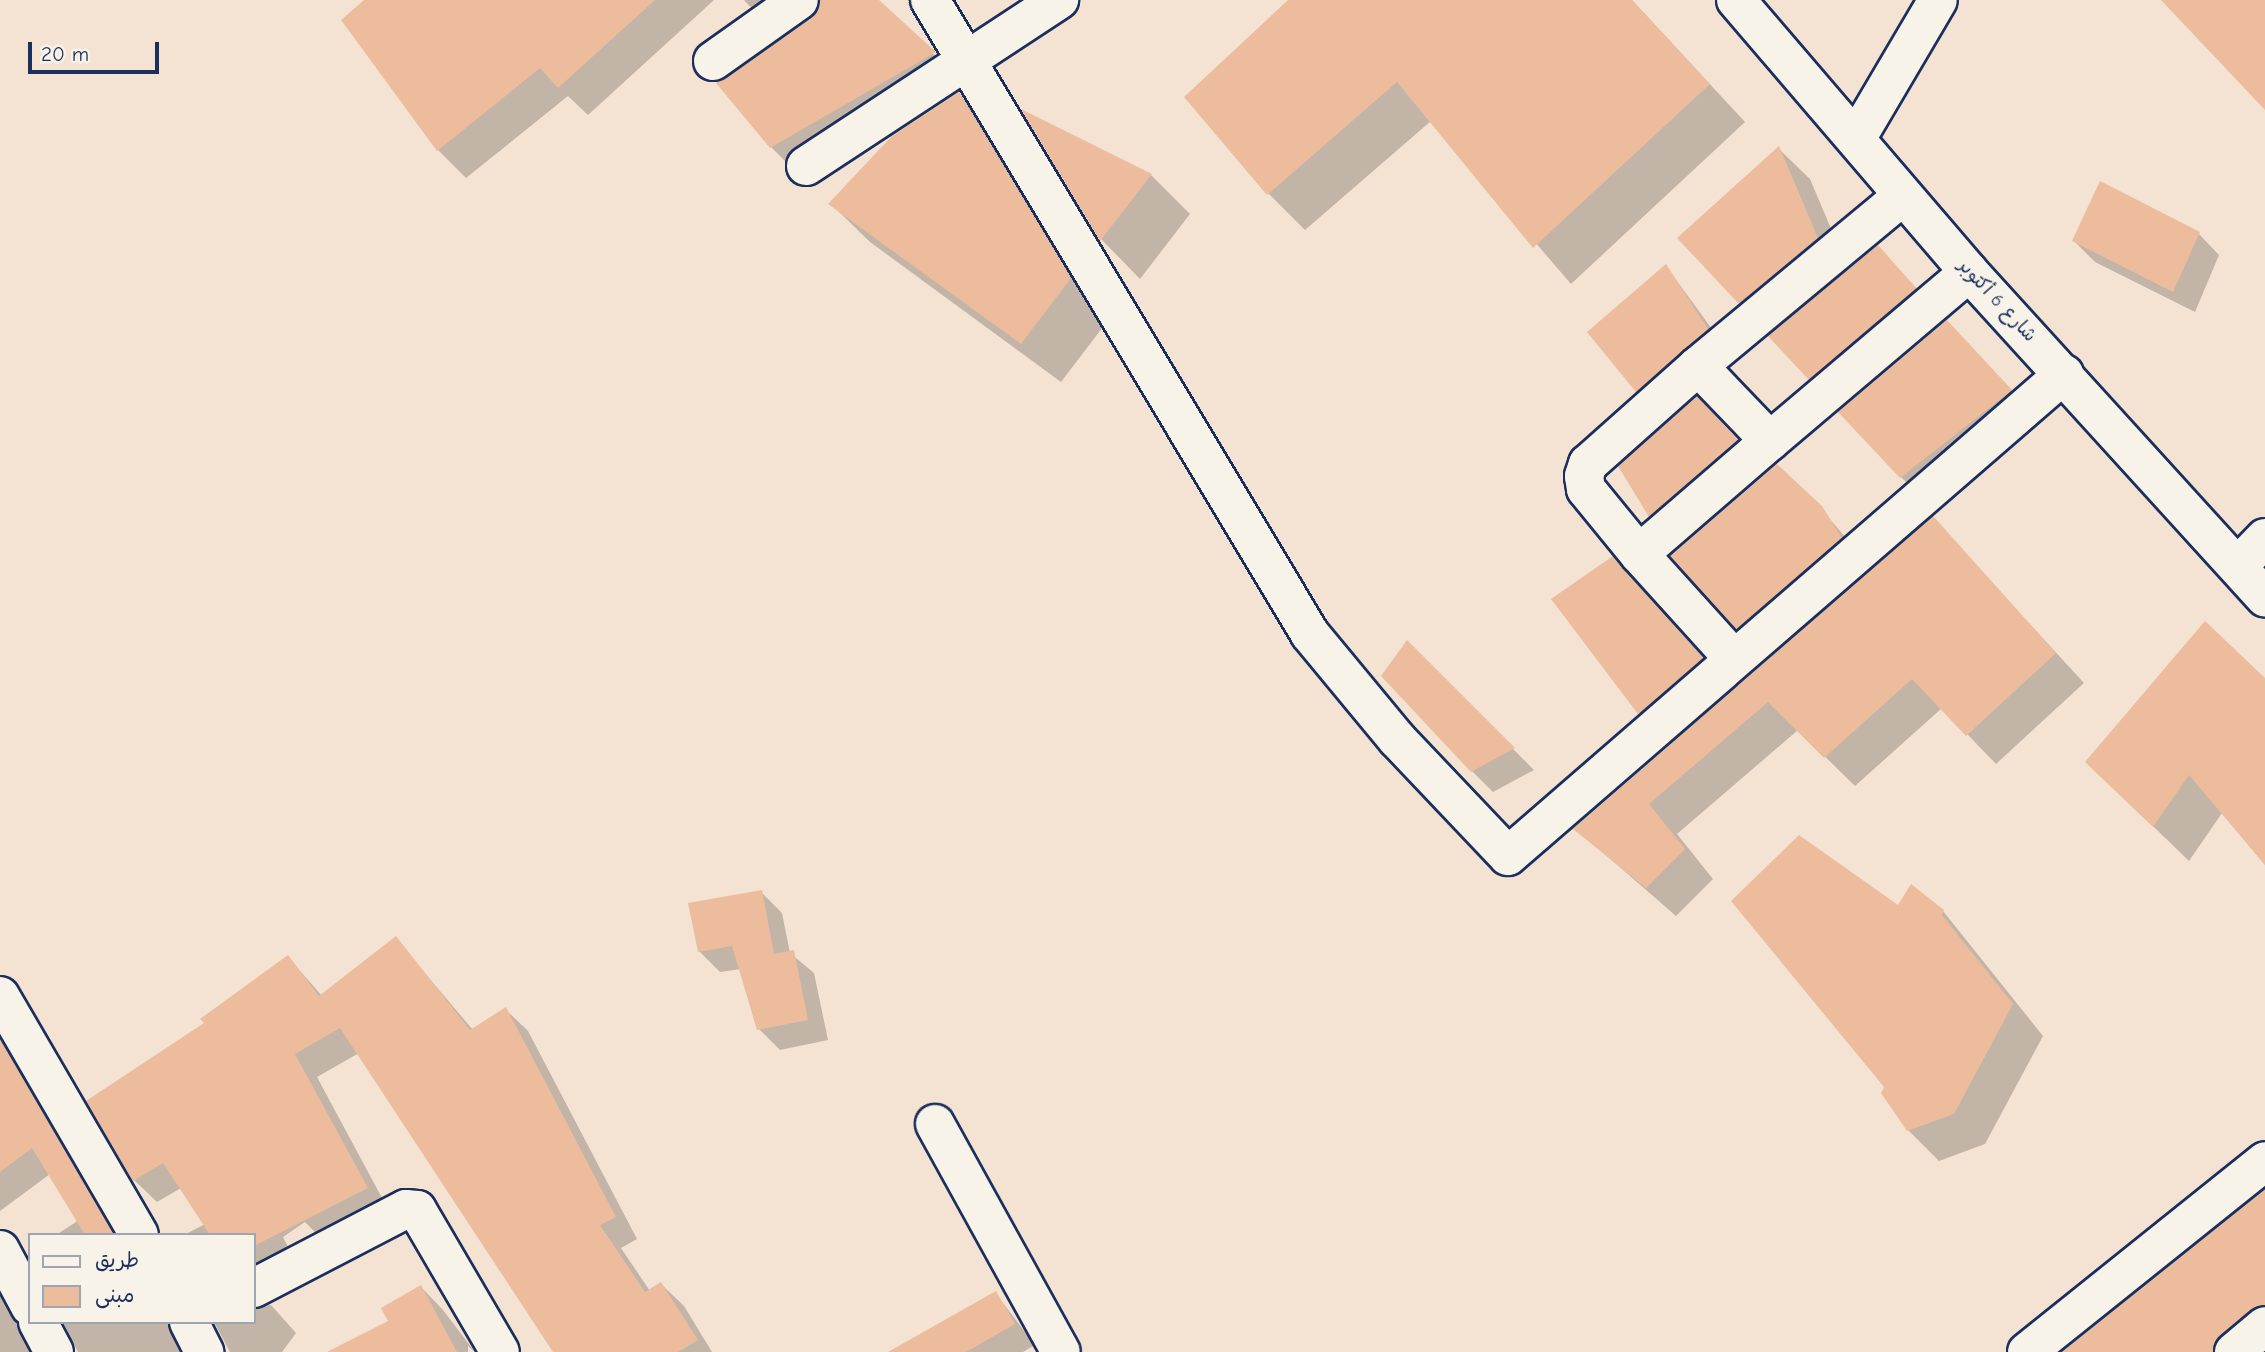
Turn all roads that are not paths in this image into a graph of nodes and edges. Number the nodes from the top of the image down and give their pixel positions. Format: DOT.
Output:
graph roads {
  1 [pos="799,0"];
  2 [pos="930,0"];
  3 [pos="1059,0"];
  4 [pos="1736,0"];
  5 [pos="1938,0"];
  6 [pos="713,61"];
  7 [pos="966,64"];
  8 [pos="1856,139"];
  9 [pos="806,166"];
  10 [pos="1903,196"];
  11 [pos="1969,272"];
  12 [pos="1698,366"];
  13 [pos="2064,373"];
  14 [pos="1770,441"];
  15 [pos="2265,538"];
  16 [pos="1639,554"];
  17 [pos="2238,566"];
  18 [pos="2265,597"];
  19 [pos="1734,659"];
  20 [pos="0,996"];
  21 [pos="935,1124"];
  22 [pos="2265,1161"];
  23 [pos="138,1233"];
  24 [pos="0,1250"];
  25 [pos="256,1287"];
  26 [pos="28,1302"];
  27 [pos="39,1324"];
  28 [pos="190,1324"];
  29 [pos="2265,1326"];
  30 [pos="54,1352"];
  31 [pos="204,1352"];
  32 [pos="500,1352"];
  33 [pos="1061,1352"];
  34 [pos="2027,1352"];
  35 [pos="2234,1352"];
  1 -- 6 [label="street"];
  2 -- 7 [label="street"];
  3 -- 7 [label="street"];
  4 -- 8 [label="street, شارع 6 أكتوبر"];
  5 -- 8 [label="street"];
  7 -- 9 [label="street"];
  7 -- 19 [label="street"];
  8 -- 10 [label="street, شارع 6 أكتوبر"];
  10 -- 11 [label="street, شارع 6 أكتوبر"];
  10 -- 12 [label="street"];
  11 -- 13 [label="street, شارع 6 أكتوبر"];
  11 -- 14 [label="street"];
  12 -- 14 [label="street"];
  12 -- 16 [label="street"];
  13 -- 17 [label="street, شارع 6 أكتوبر"];
  13 -- 19 [label="street"];
  14 -- 16 [label="street"];
  15 -- 17 [label="street"];
  16 -- 19 [label="street"];
  17 -- 18 [label="street, شارع 6 أكتوبر"];
  20 -- 23 [label="street"];
  21 -- 33 [label="street"];
  22 -- 34 [label="street"];
  24 -- 26 [label="street"];
  25 -- 32 [label="street"];
  27 -- 30 [label="street"];
  28 -- 31 [label="street"];
  29 -- 35 [label="street"];
}
